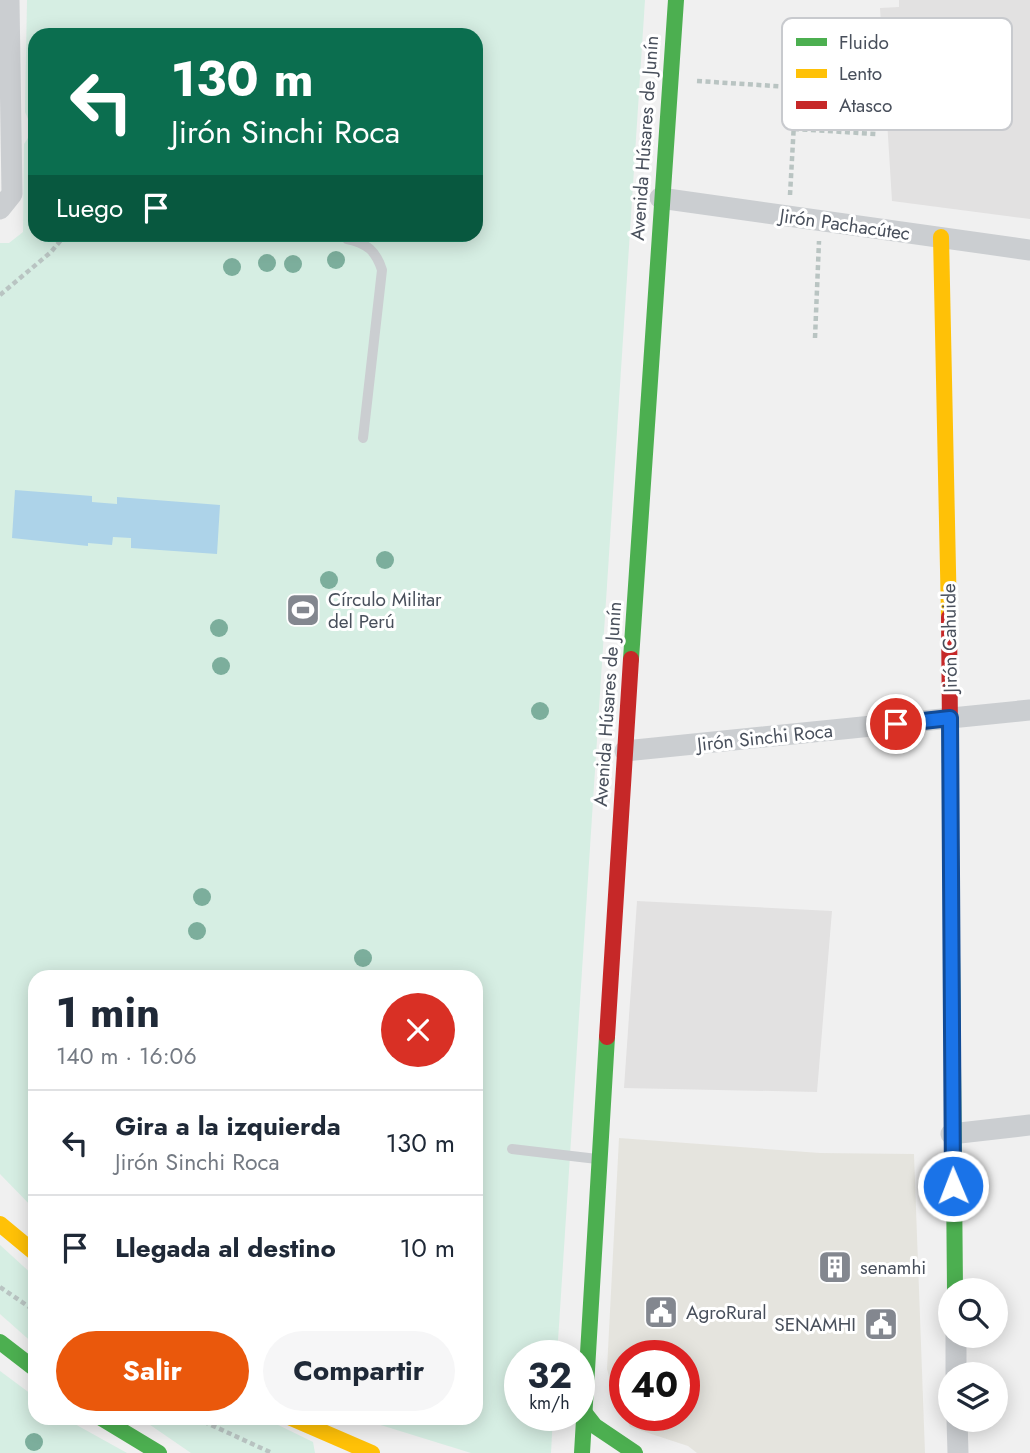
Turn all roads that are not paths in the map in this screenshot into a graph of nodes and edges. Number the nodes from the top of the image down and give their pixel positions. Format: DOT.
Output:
graph roads {
  1 [pos="9,0"];
  2 [pos="676,0"];
  3 [pos="660,198"];
  4 [pos="2,209"];
  5 [pos="940,237"];
  6 [pos="362,242"];
  7 [pos="1030,250"];
  8 [pos="363,438"];
  9 [pos="1030,710"];
  10 [pos="950,718"];
  11 [pos="625,751"];
  12 [pos="1030,1125"];
  13 [pos="951,1135"];
  14 [pos="512,1149"];
  15 [pos="599,1159"];
  16 [pos="0,1224"];
  17 [pos="28,1248"];
  18 [pos="955,1278"];
  19 [pos="588,1340"];
  20 [pos="0,1342"];
  21 [pos="28,1364"];
  22 [pos="113,1425"];
  23 [pos="301,1425"];
  24 [pos="595,1425"];
  25 [pos="583,1431"];
  26 [pos="957,1432"];
  27 [pos="330,1445"];
  28 [pos="159,1453"];
  29 [pos="372,1453"];
  30 [pos="582,1453"];
  31 [pos="635,1453"];
  32 [pos="958,1453"];
  1 -- 4 [label="street"];
  2 -- 3 [label="street, Avenida Húsares de Junín"];
  3 -- 5 [label="street, Jirón Pachacútec"];
  3 -- 11 [label="street, Avenida Húsares de Junín"];
  5 -- 7 [label="street, Jirón Pachacútec"];
  5 -- 10 [label="street, Jirón Cahuide"];
  6 -- 8 [label="lane"];
  9 -- 10 [label="street, Jirón Sinchi Roca"];
  10 -- 11 [label="street, Jirón Sinchi Roca"];
  10 -- 13 [label="street, Jirón Cahuide"];
  11 -- 15 [label="street, Avenida Húsares de Junín"];
  12 -- 13 [label="street"];
  13 -- 18 [label="street, Jirón Cahuide"];
  14 -- 15 [label="lane"];
  15 -- 19 [label="street, Avenida Húsares de Junín"];
  16 -- 17 [label="street"];
  20 -- 21 [label="street"];
  22 -- 28 [label="street"];
  23 -- 27 [label="street"];
  24 -- 31 [label="street"];
  25 -- 30 [label="street, Avenida Húsares de Junín"];
  26 -- 32 [label="street"];
  27 -- 29 [label="street"];
}
